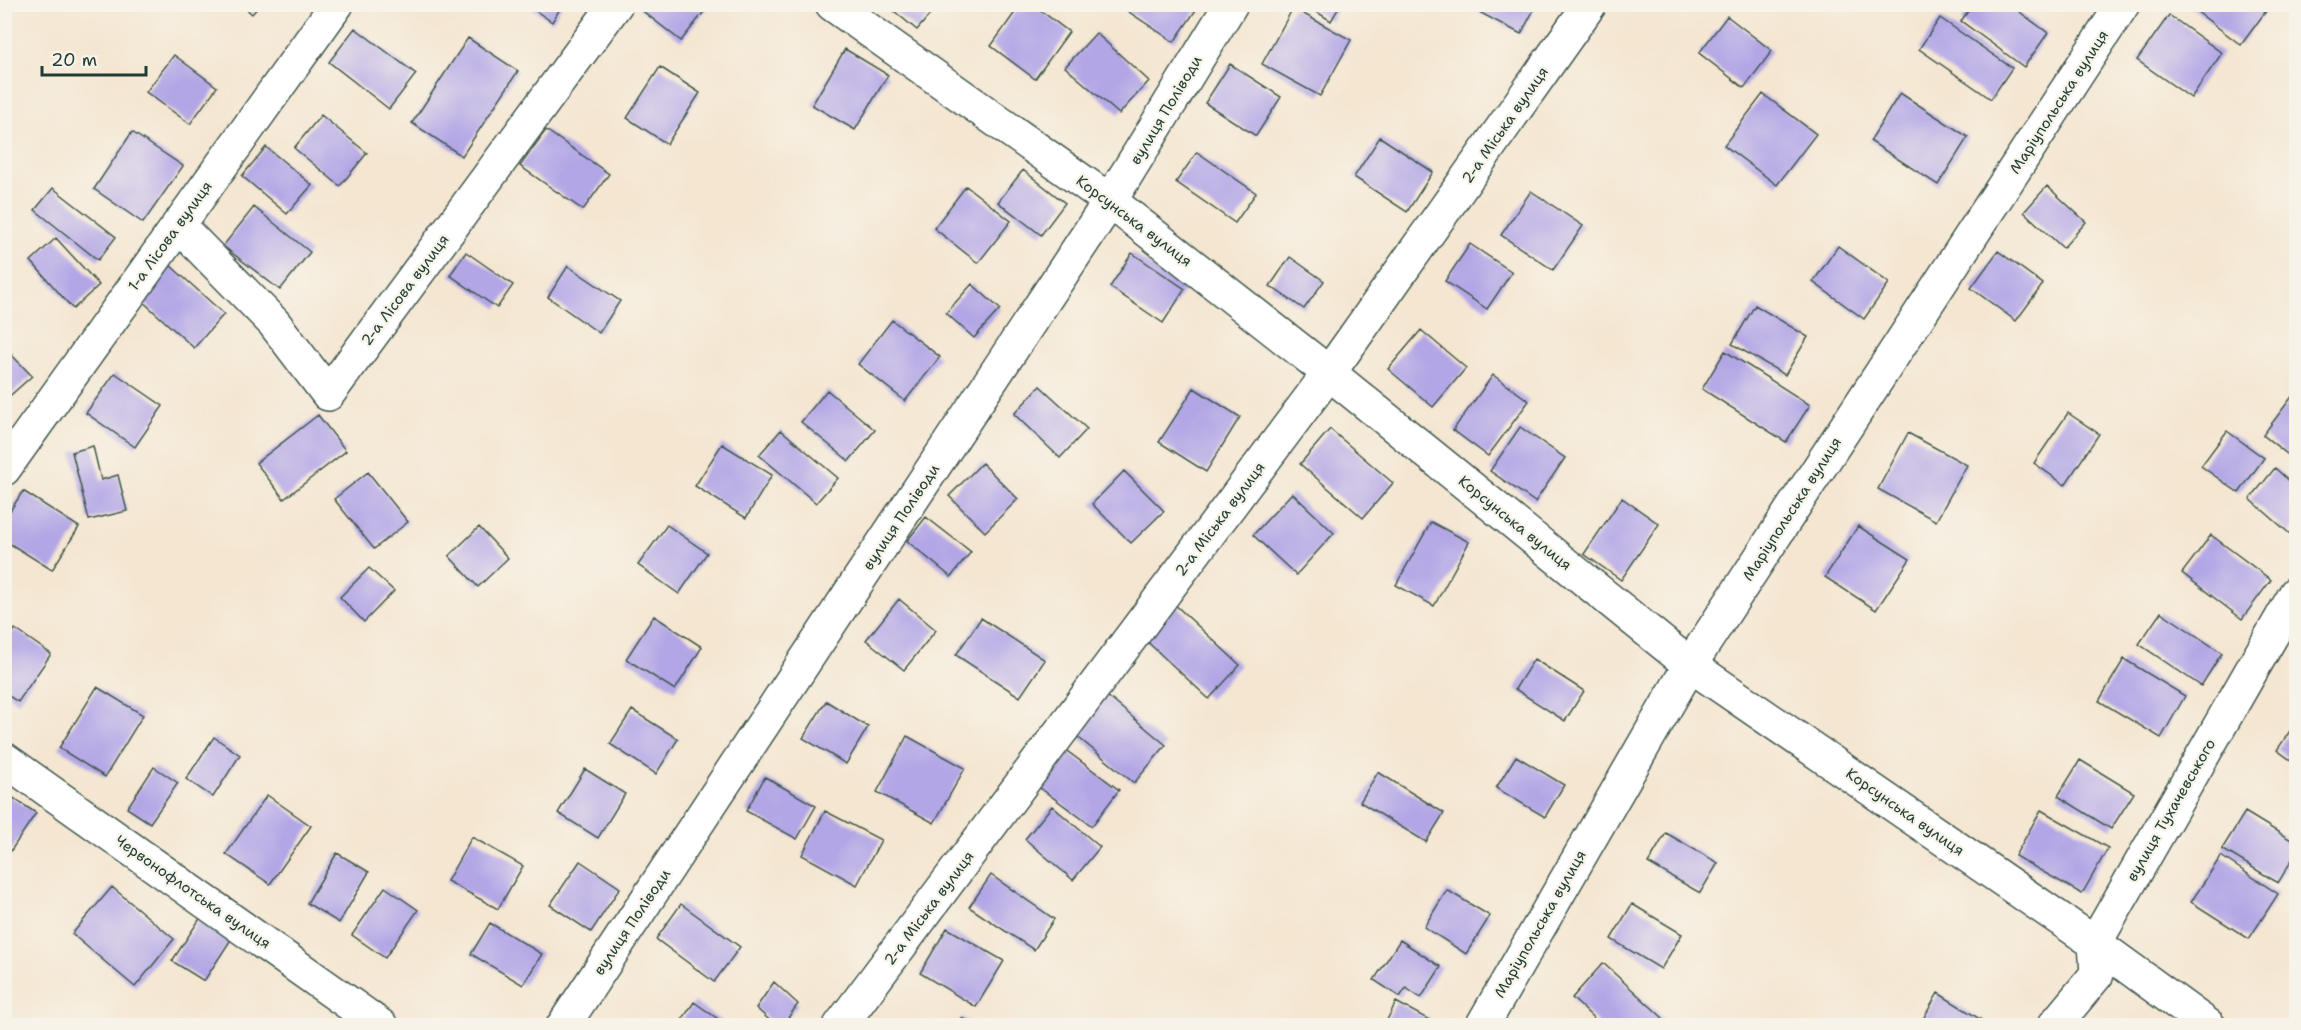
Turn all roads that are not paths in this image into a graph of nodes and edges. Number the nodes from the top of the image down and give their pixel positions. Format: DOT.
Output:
graph roads {
  1 [pos="337,4"];
  2 [pos="616,4"];
  3 [pos="832,4"];
  4 [pos="1231,4"];
  5 [pos="1590,4"];
  6 [pos="2123,4"];
  7 [pos="1110,201"];
  8 [pos="178,225"];
  9 [pos="1329,373"];
  10 [pos="4,469"];
  11 [pos="2296,593"];
  12 [pos="1690,665"];
  13 [pos="4,759"];
  14 [pos="2095,943"];
  15 [pos="381,1026"];
  16 [pos="563,1026"];
  17 [pos="840,1026"];
  18 [pos="1482,1026"];
  19 [pos="2054,1026"];
  20 [pos="2209,1026"];
  1 -- 8 [label="street, 1-а Лісова вулиця"];
  2 -- 8 [label="street, 2-а Лісова вулиця"];
  3 -- 7 [label="street, Корсунська вулиця"];
  4 -- 7 [label="street, вулиця Поліводи"];
  5 -- 9 [label="street, 2-а Міська вулиця"];
  6 -- 12 [label="street, Маріупольська вулиця"];
  7 -- 9 [label="street, Корсунська вулиця"];
  7 -- 16 [label="street, вулиця Поліводи"];
  8 -- 10 [label="street, 1-а Лісова вулиця"];
  9 -- 12 [label="street, Корсунська вулиця"];
  9 -- 17 [label="street, 2-а Міська вулиця"];
  11 -- 14 [label="street, вулиця Тухачевського"];
  12 -- 14 [label="street, Корсунська вулиця"];
  12 -- 18 [label="street, Маріупольська вулиця"];
  13 -- 15 [label="street, Червонофлотська вулиця"];
  14 -- 19 [label="street"];
  14 -- 20 [label="street, Корсунська вулиця"];
}
